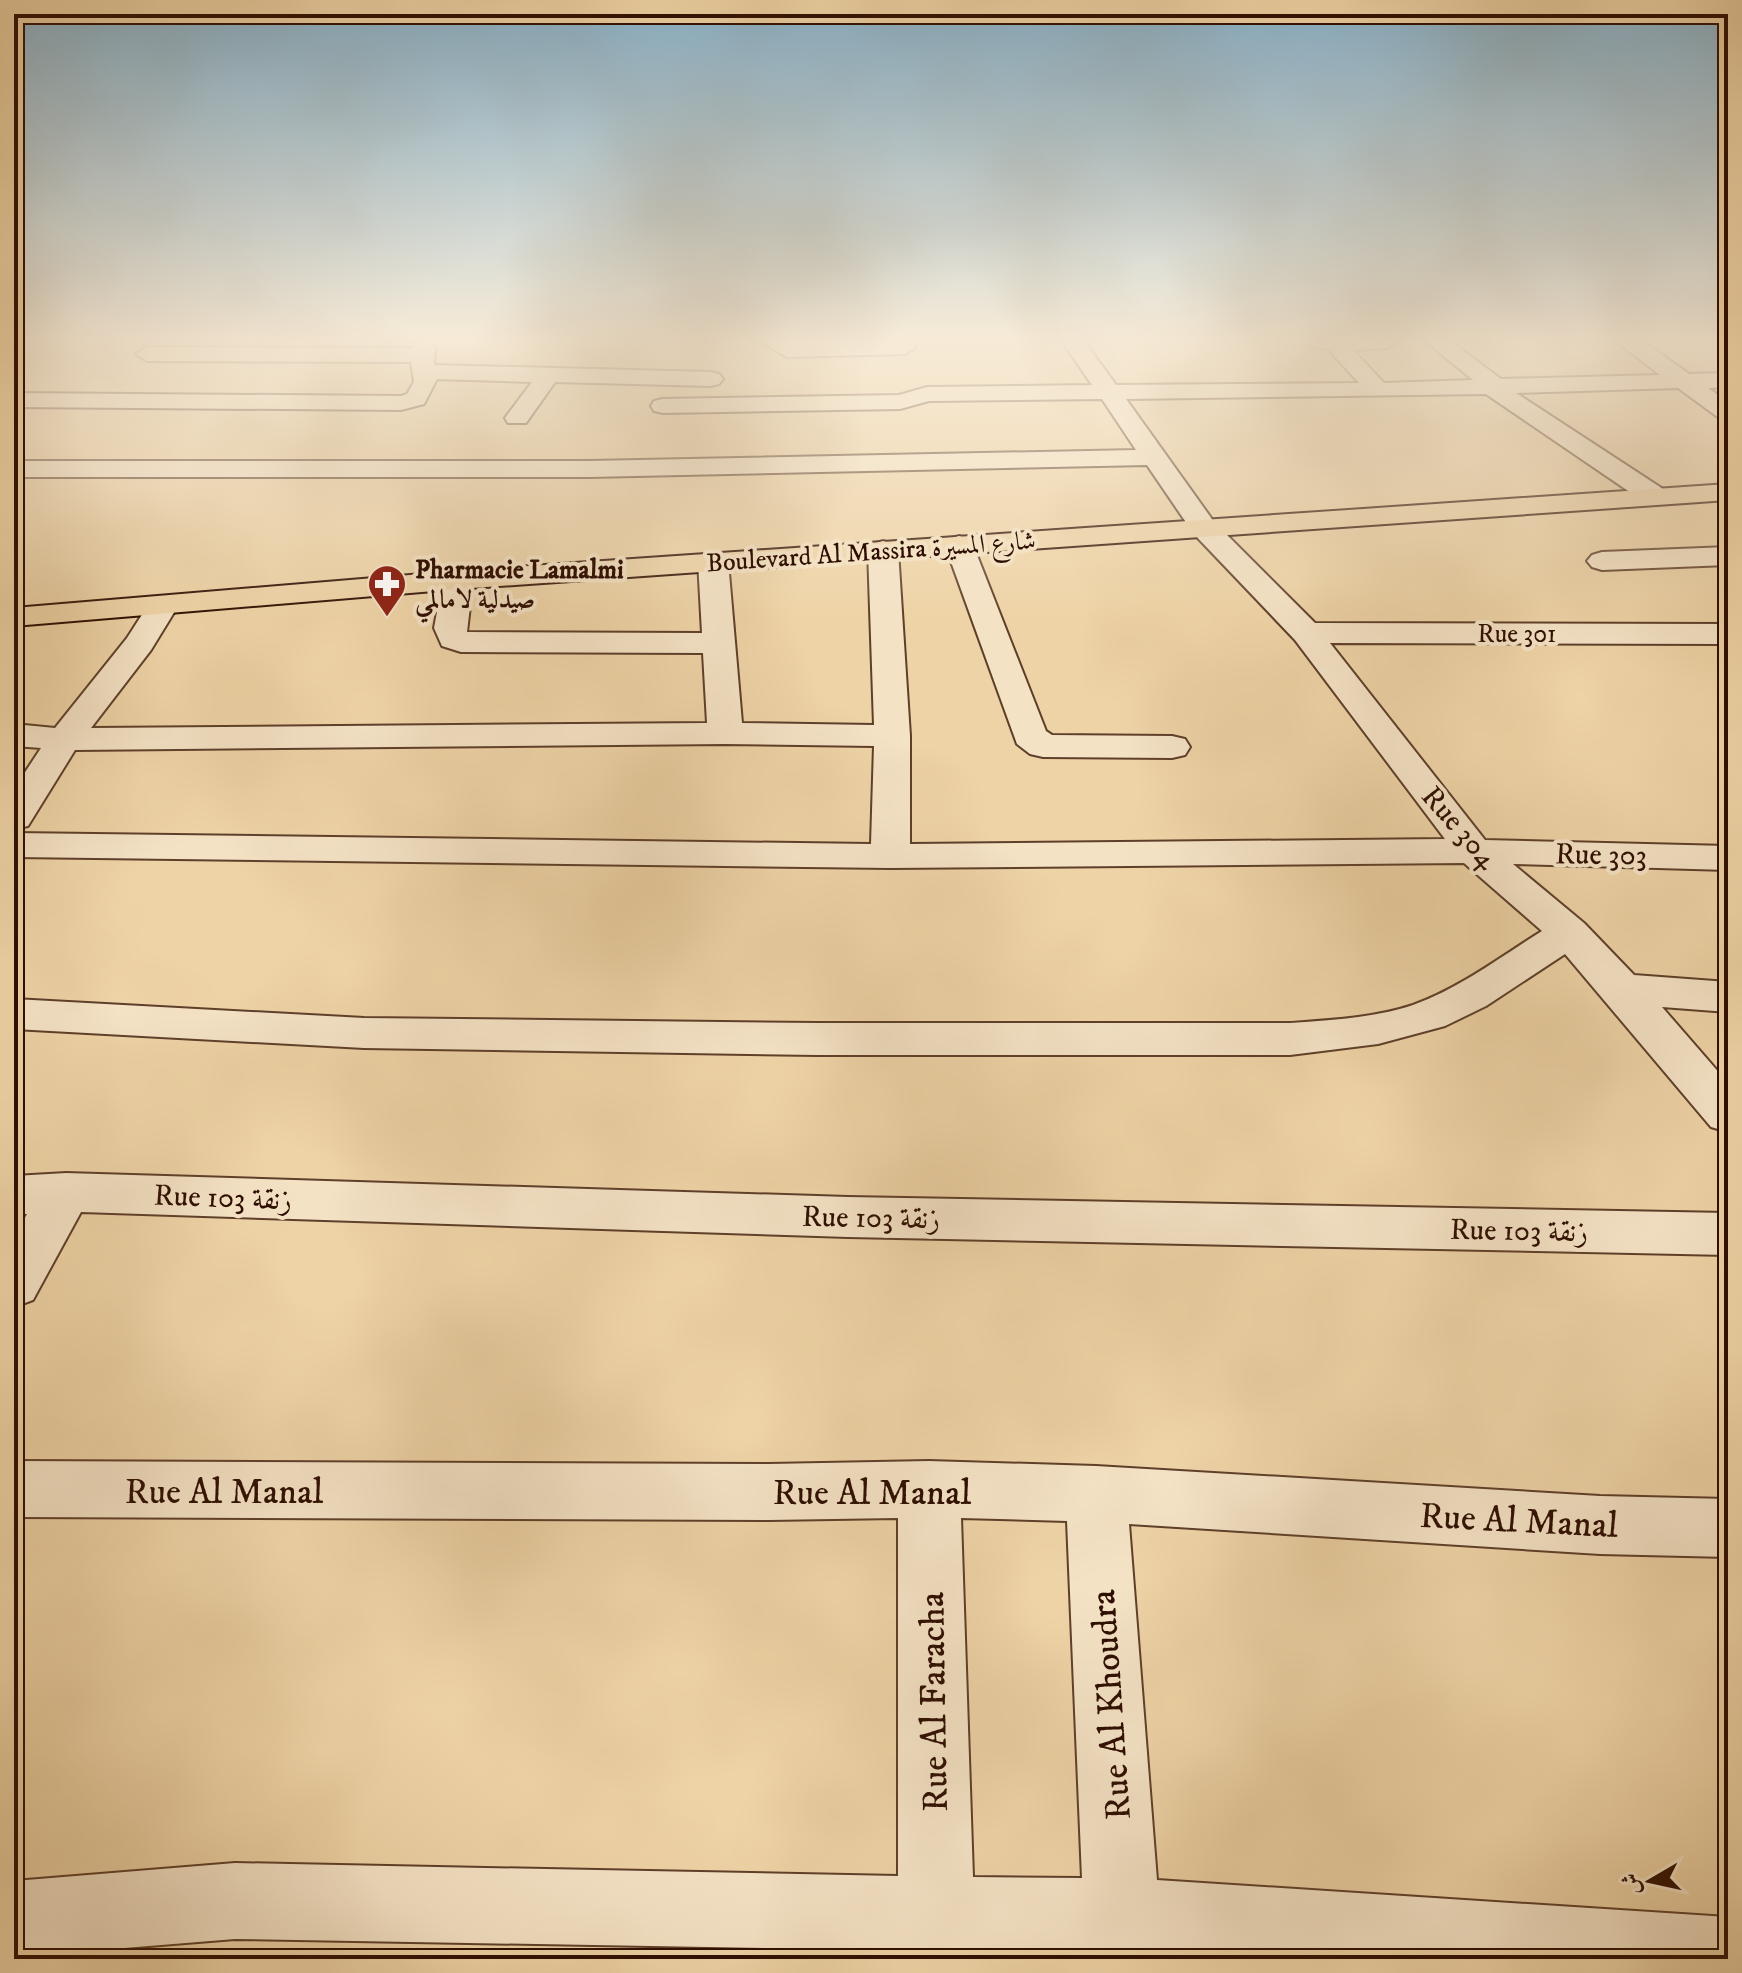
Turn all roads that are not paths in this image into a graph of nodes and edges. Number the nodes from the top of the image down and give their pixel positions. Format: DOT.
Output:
graph roads {
  1 [pos="1139,433"];
  2 [pos="1562,433"];
  3 [pos="1156,457"];
  4 [pos="14,469"];
  5 [pos="1728,492"];
  6 [pos="1656,497"];
  7 [pos="1204,528"];
  8 [pos="959,545"];
  9 [pos="883,550"];
  10 [pos="1728,556"];
  11 [pos="713,561"];
  12 [pos="1602,561"];
  13 [pos="458,580"];
  14 [pos="163,606"];
  15 [pos="14,617"];
  16 [pos="1306,633"];
  17 [pos="1728,634"];
  18 [pos="719,643"];
  19 [pos="725,733"];
  20 [pos="14,735"];
  21 [pos="892,736"];
  22 [pos="64,739"];
  23 [pos="1172,747"];
  24 [pos="14,818"];
  25 [pos="14,845"];
  26 [pos="1474,851"];
  27 [pos="890,856"];
  28 [pos="1728,858"];
  29 [pos="1569,932"];
  30 [pos="1622,989"];
  31 [pos="1728,997"];
  32 [pos="14,1014"];
  33 [pos="1728,1115"];
  34 [pos="66,1192"];
  35 [pos="14,1195"];
  36 [pos="1728,1234"];
  37 [pos="14,1285"];
  38 [pos="14,1489"];
  39 [pos="929,1489"];
  40 [pos="1096,1494"];
  41 [pos="1728,1528"];
  42 [pos="936,1915"];
  43 [pos="1122,1916"];
  44 [pos="14,1919"];
  45 [pos="1327,1945"];
  46 [pos="1728,1956"];
  1 -- 3 [label="street, Rue 304"];
  2 -- 6 [label="street"];
  3 -- 4 [label="street"];
  3 -- 7 [label="street, Rue 304"];
  5 -- 6 [label="main road, Boulevard Al Massira شارع المسيرة"];
  6 -- 7 [label="main road, Boulevard Al Massira شارع المسيرة"];
  7 -- 8 [label="main road, Boulevard Al Massira شارع المسيرة"];
  7 -- 16 [label="street, Rue 304"];
  8 -- 9 [label="main road, Boulevard Al Massira شارع المسيرة"];
  8 -- 23 [label="street"];
  9 -- 11 [label="main road, Boulevard Al Massira شارع المسيرة"];
  9 -- 21 [label="street"];
  10 -- 12 [label="street"];
  11 -- 13 [label="main road, Boulevard Al Massira شارع المسيرة"];
  11 -- 18 [label="street"];
  13 -- 14 [label="main road, Boulevard Al Massira شارع المسيرة"];
  13 -- 18 [label="street"];
  14 -- 15 [label="main road, Boulevard Al Massira شارع المسيرة"];
  14 -- 22 [label="street"];
  16 -- 17 [label="street, Rue 301"];
  16 -- 26 [label="street, Rue 304"];
  18 -- 19 [label="street"];
  19 -- 21 [label="street"];
  19 -- 22 [label="street"];
  20 -- 22 [label="street"];
  21 -- 27 [label="street"];
  22 -- 24 [label="street"];
  25 -- 27 [label="street, Rue 303"];
  26 -- 27 [label="street, Rue 303"];
  26 -- 28 [label="street, Rue 303"];
  26 -- 29 [label="street, Rue 304"];
  29 -- 30 [label="street, Rue 304"];
  29 -- 32 [label="street"];
  30 -- 31 [label="street"];
  30 -- 33 [label="street, Rue 304"];
  34 -- 35 [label="street, Rue 103 زنقة"];
  34 -- 36 [label="street, Rue 103 زنقة"];
  34 -- 37 [label="street"];
  38 -- 39 [label="street, Rue Al Manal"];
  39 -- 40 [label="street, Rue Al Manal"];
  39 -- 42 [label="street, Rue Al Faracha"];
  40 -- 41 [label="street, Rue Al Manal"];
  40 -- 43 [label="street, Rue Al Khoudra"];
  42 -- 43 [label="street"];
  42 -- 44 [label="street"];
  43 -- 45 [label="street"];
  45 -- 46 [label="street"];
}
